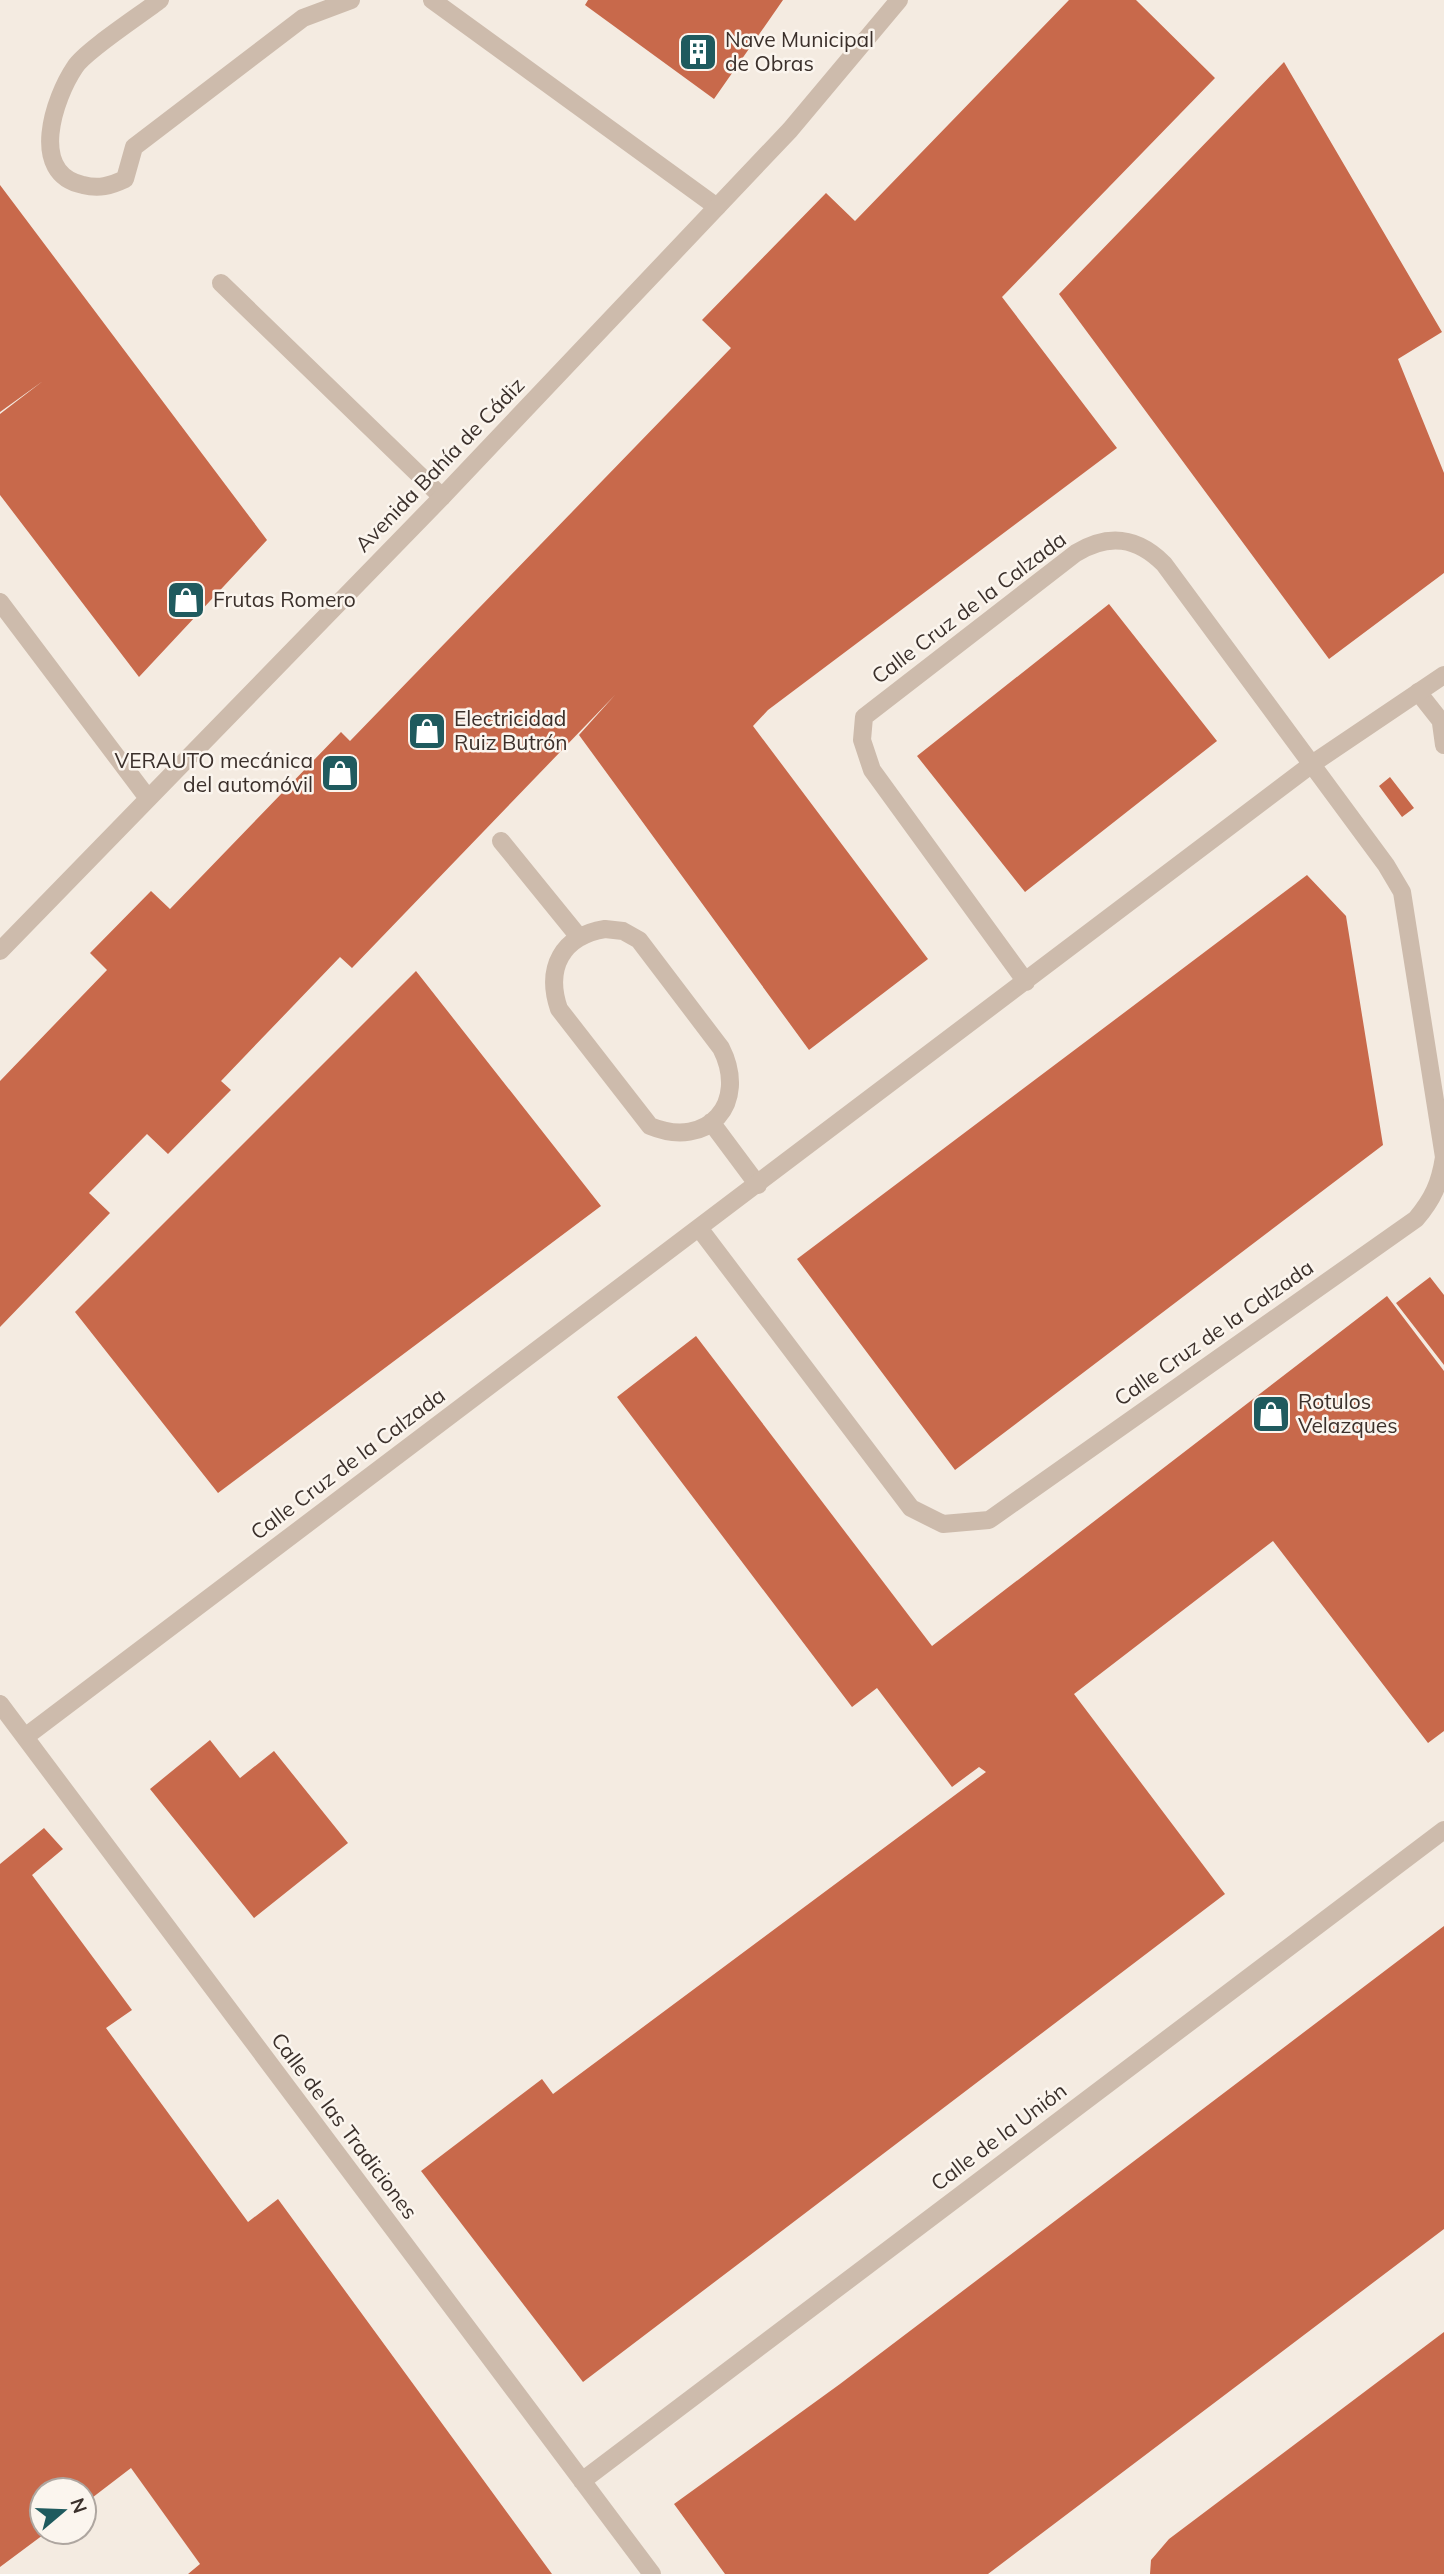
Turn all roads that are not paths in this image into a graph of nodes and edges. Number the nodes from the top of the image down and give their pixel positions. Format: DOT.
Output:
graph roads {
  1 [pos="160,0"];
  2 [pos="351,0"];
  3 [pos="432,0"];
  4 [pos="900,0"];
  5 [pos="717,207"];
  6 [pos="221,283"];
  7 [pos="442,497"];
  8 [pos="0,602"];
  9 [pos="1444,676"];
  10 [pos="1418,692"];
  11 [pos="1442,724"];
  12 [pos="1444,745"];
  13 [pos="1312,764"];
  14 [pos="147,797"];
  15 [pos="501,841"];
  16 [pos="579,937"];
  17 [pos="0,951"];
  18 [pos="1026,982"];
  19 [pos="711,1122"];
  20 [pos="758,1185"];
  21 [pos="699,1228"];
  22 [pos="0,1704"];
  23 [pos="25,1737"];
  24 [pos="1444,1830"];
  25 [pos="582,2481"];
  26 [pos="652,2574"];
  1 -- 2 [label="street"];
  3 -- 5 [label="street"];
  4 -- 5 [label="street, Avenida Bahía de Cádiz"];
  5 -- 7 [label="street, Avenida Bahía de Cádiz"];
  6 -- 7 [label="street"];
  7 -- 14 [label="street, Avenida Bahía de Cádiz"];
  8 -- 14 [label="street"];
  9 -- 10 [label="street, Calle Cruz de la Calzada"];
  10 -- 11 [label="street"];
  10 -- 13 [label="street, Calle Cruz de la Calzada"];
  11 -- 12 [label="street"];
  13 -- 18 [label="street, Calle Cruz de la Calzada"];
  13 -- 18 [label="street, Calle Cruz de la Calzada"];
  13 -- 21 [label="street, Calle Cruz de la Calzada"];
  14 -- 17 [label="street, Avenida Bahía de Cádiz"];
  15 -- 16 [label="street"];
  16 -- 19 [label="street"];
  16 -- 19 [label="street"];
  18 -- 20 [label="street, Calle Cruz de la Calzada"];
  19 -- 20 [label="street"];
  20 -- 21 [label="street, Calle Cruz de la Calzada"];
  21 -- 23 [label="street, Calle Cruz de la Calzada"];
  22 -- 23 [label="street, Calle de las Tradiciones"];
  23 -- 25 [label="street, Calle de las Tradiciones"];
  24 -- 25 [label="street, Calle de la Unión"];
  25 -- 26 [label="street, Calle de las Tradiciones"];
}
